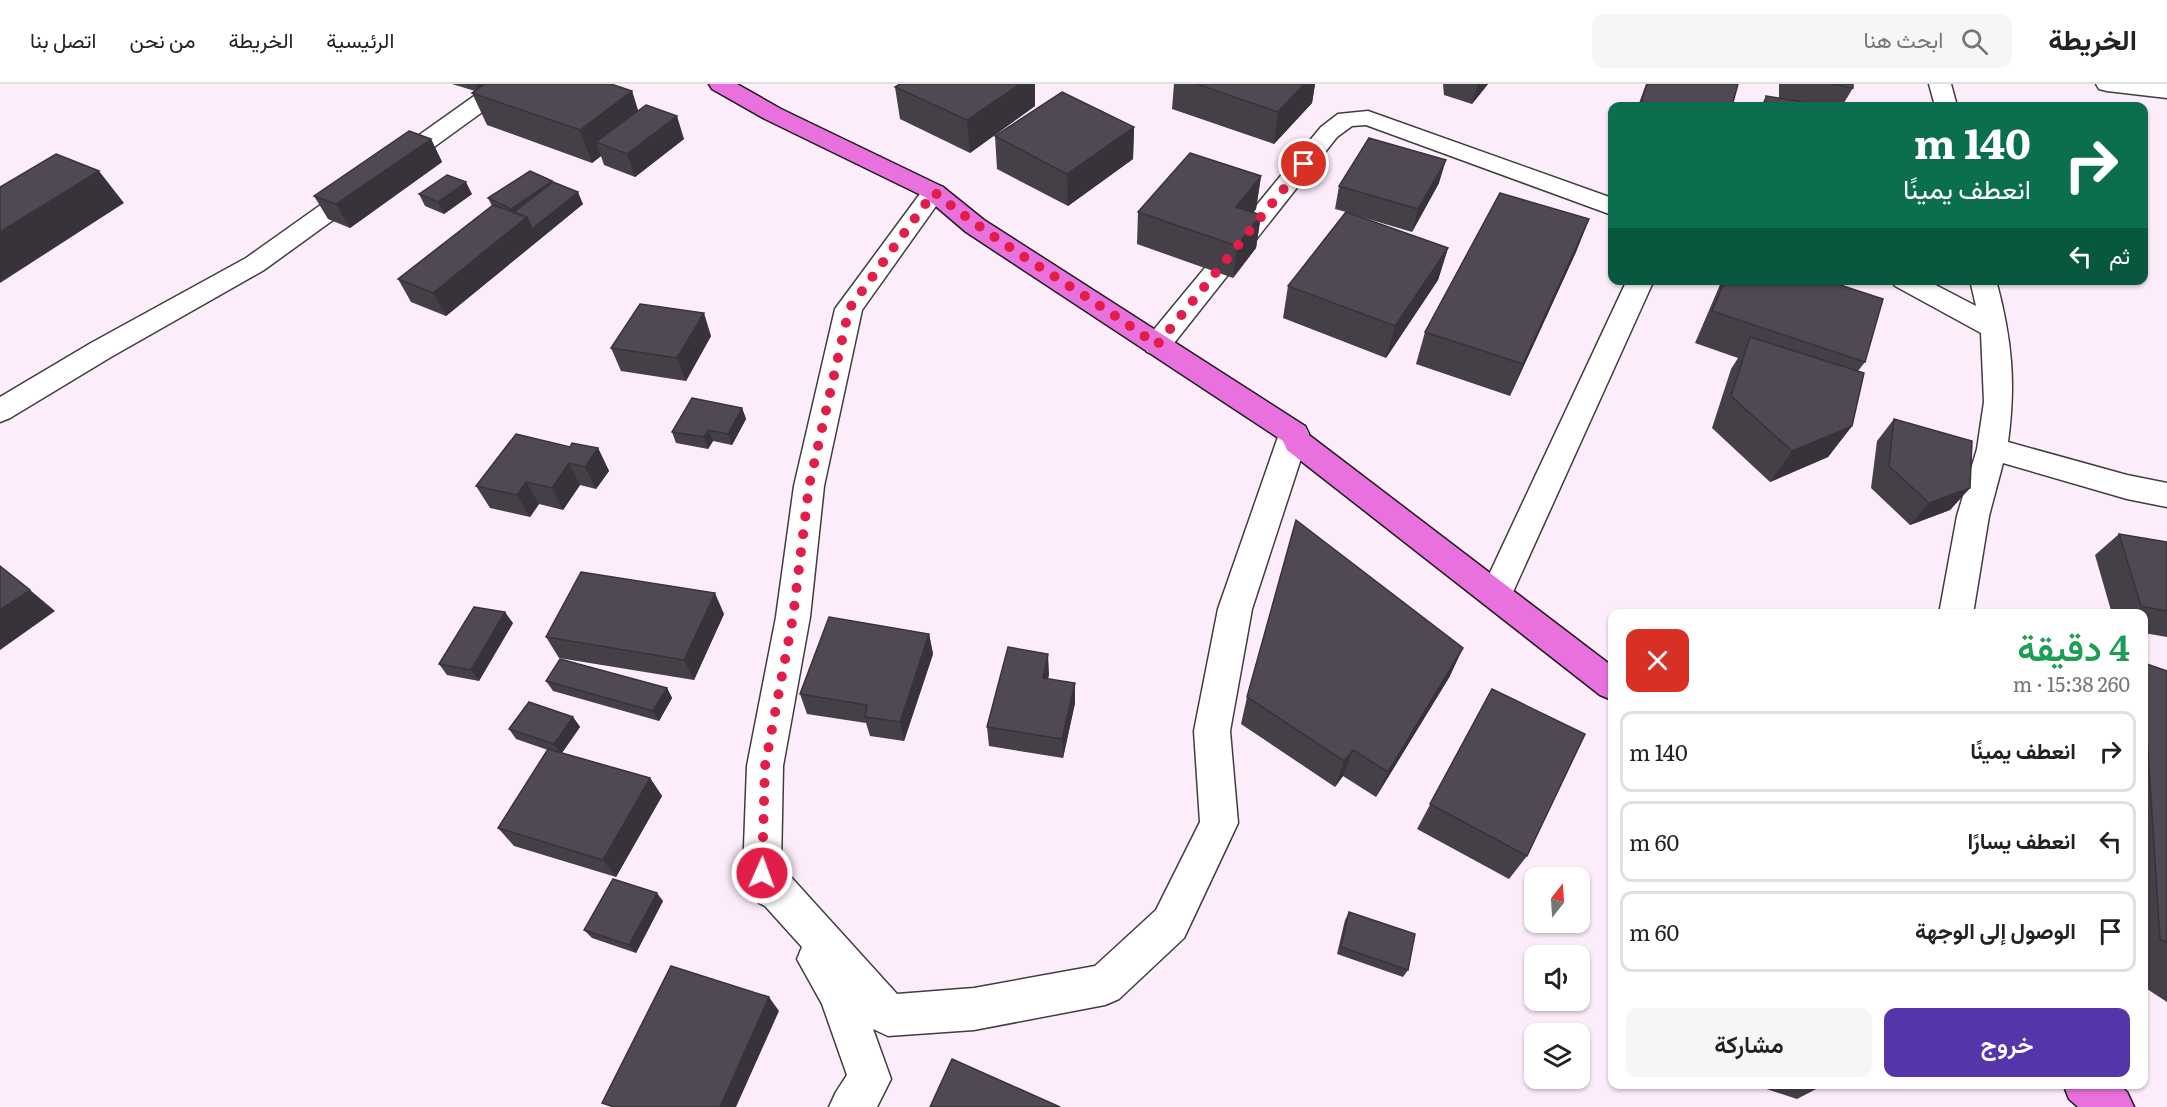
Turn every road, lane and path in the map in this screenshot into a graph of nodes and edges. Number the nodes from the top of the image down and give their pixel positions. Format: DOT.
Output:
graph roads {
  1 [pos="506,84"];
  2 [pos="720,84"];
  3 [pos="1940,84"];
  4 [pos="2107,84"];
  5 [pos="2167,91"];
  6 [pos="1946,102"];
  7 [pos="934,192"];
  8 [pos="1608,206"];
  9 [pos="1639,285"];
  10 [pos="1913,285"];
  11 [pos="1984,285"];
  12 [pos="1995,328"];
  13 [pos="1157,345"];
  14 [pos="0,411"];
  15 [pos="1294,434"];
  16 [pos="1992,449"];
  17 [pos="2167,495"];
  18 [pos="1496,594"];
  19 [pos="1957,609"];
  20 [pos="1608,682"];
  21 [pos="762,873"];
  22 [pos="2090,1089"];
  23 [pos="851,1107"];
  24 [pos="2112,1107"];
  1 -- 14 [label="street"];
  2 -- 7 [label="main road"];
  3 -- 6 [label="street"];
  4 -- 5 [label="street"];
  7 -- 13 [label="main road"];
  7 -- 21 [label="street"];
  8 -- 13 [label="street"];
  9 -- 18 [label="street"];
  10 -- 12 [label="street"];
  11 -- 12 [label="street"];
  12 -- 16 [label="street"];
  13 -- 15 [label="main road"];
  15 -- 18 [label="main road"];
  15 -- 21 [label="street"];
  16 -- 17 [label="street"];
  16 -- 19 [label="street"];
  18 -- 20 [label="main road"];
  21 -- 23 [label="street"];
  22 -- 24 [label="main road"];
}
